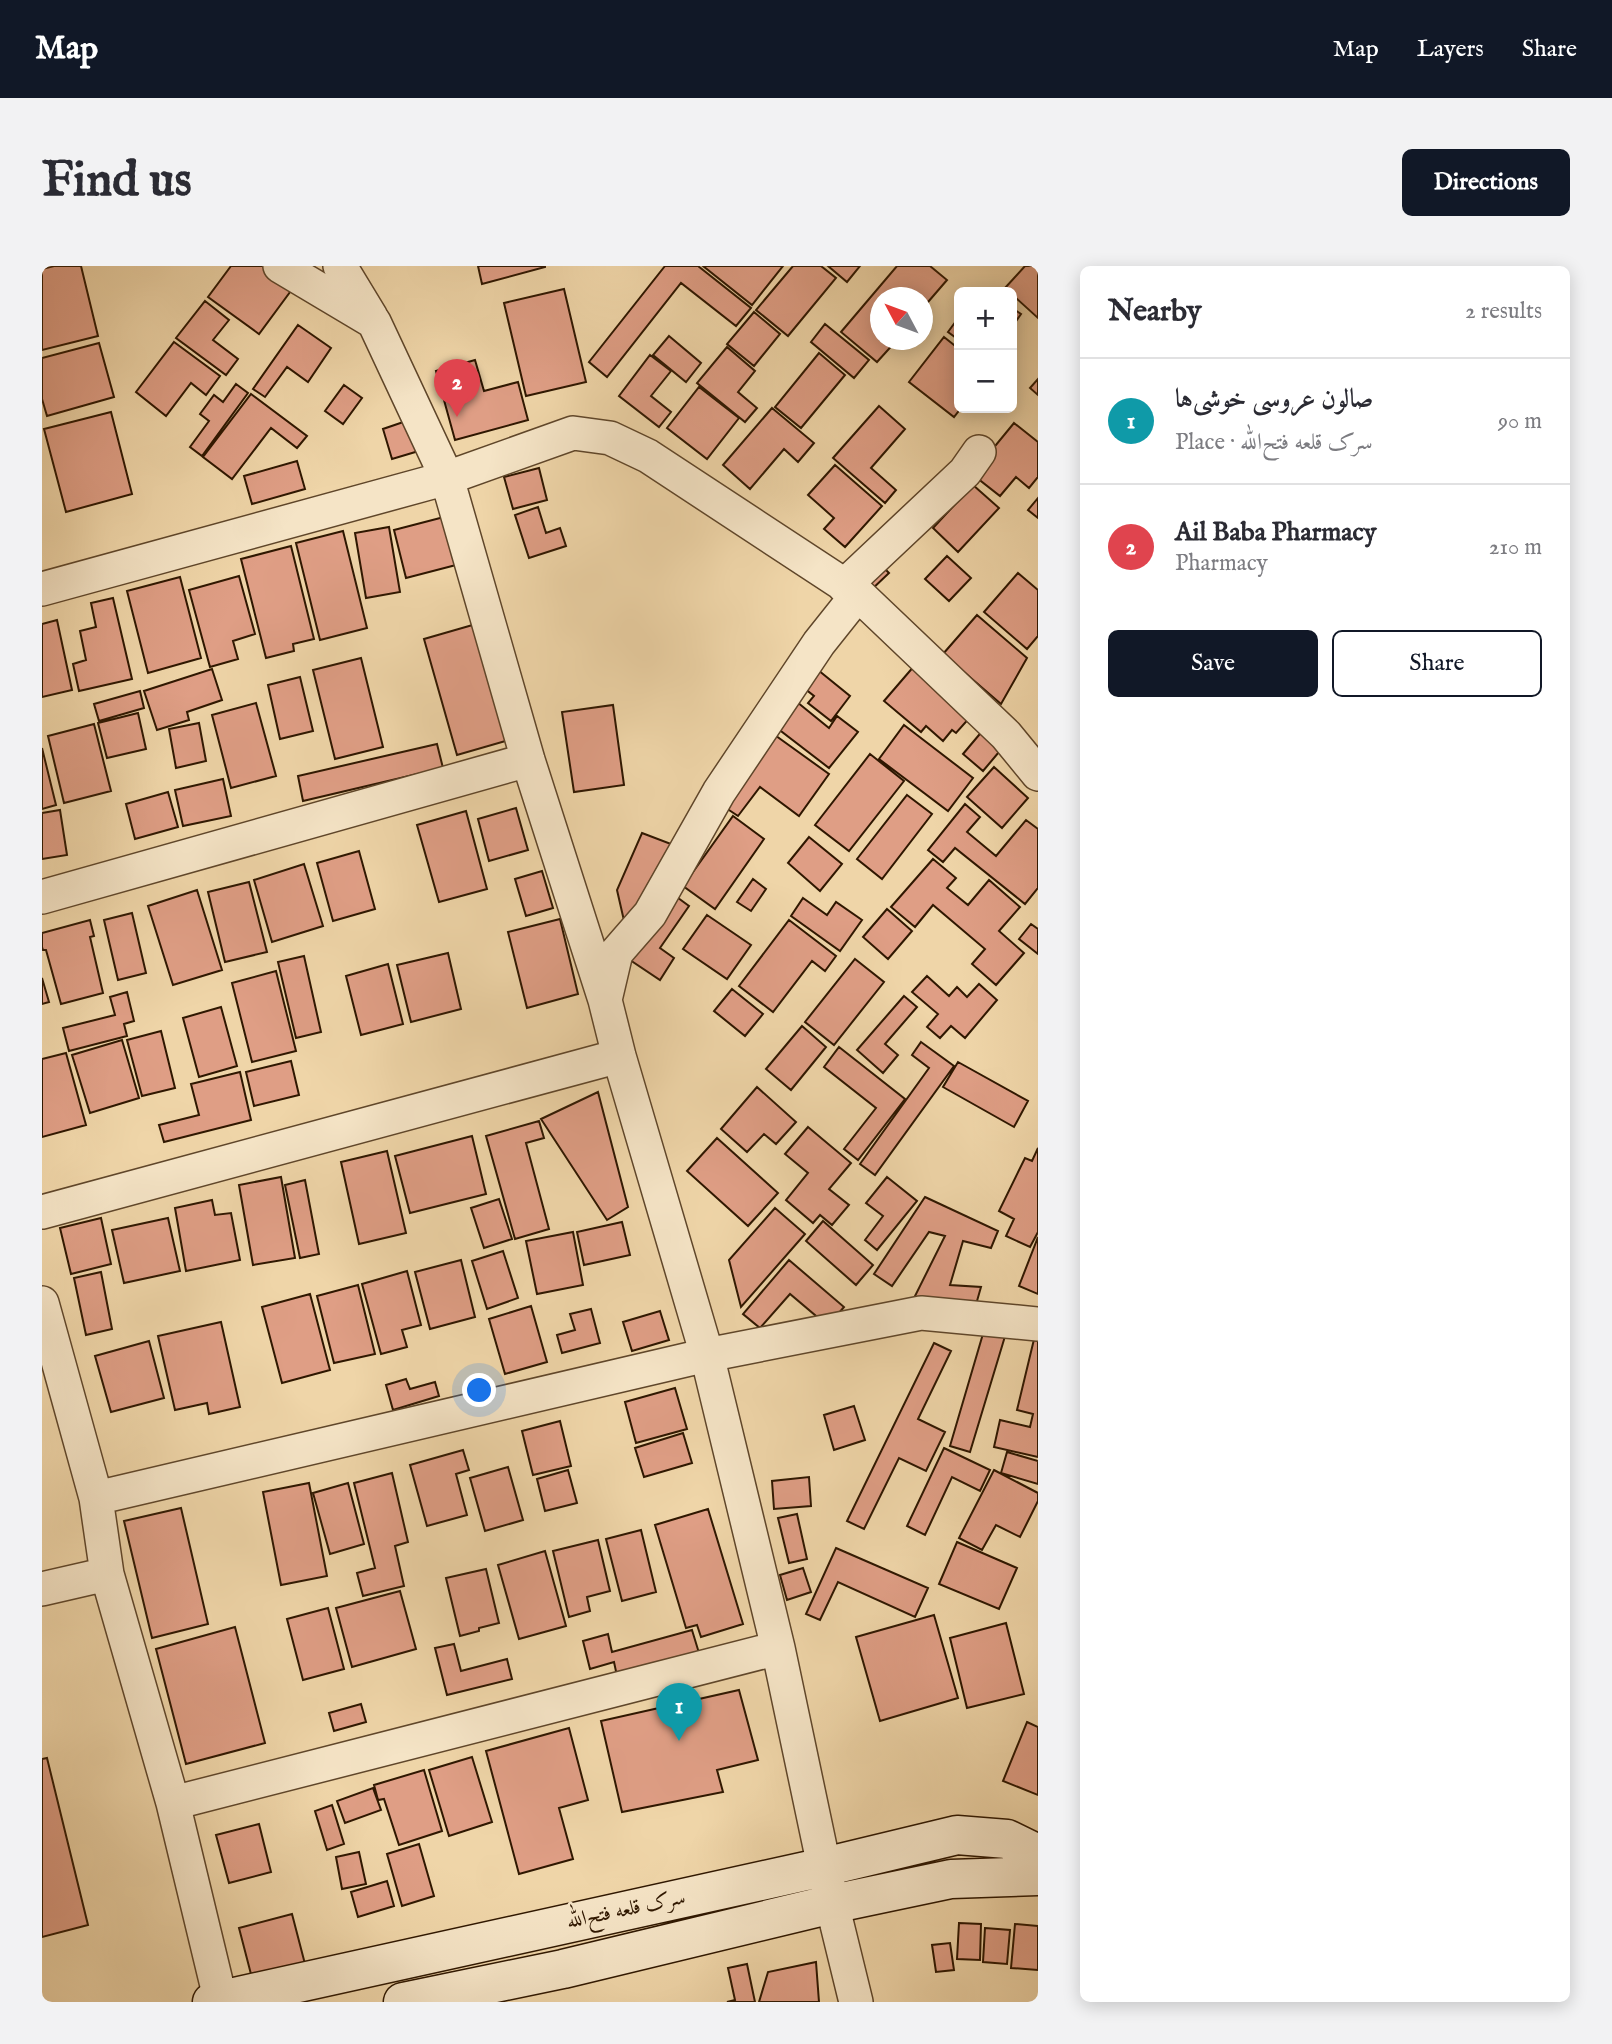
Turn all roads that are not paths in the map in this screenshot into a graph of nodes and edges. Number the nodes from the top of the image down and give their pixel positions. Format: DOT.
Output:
graph roads {
  1 [pos="280,266"];
  2 [pos="340,266"];
  3 [pos="374,322"];
  4 [pos="979,452"];
  5 [pos="447,478"];
  6 [pos="42,589"];
  7 [pos="851,590"];
  8 [pos="528,760"];
  9 [pos="1038,775"];
  10 [pos="42,897"];
  11 [pos="605,1000"];
  12 [pos="619,1056"];
  13 [pos="42,1212"];
  14 [pos="42,1303"];
  15 [pos="1038,1324"];
  16 [pos="707,1355"];
  17 [pos="96,1498"];
  18 [pos="107,1574"];
  19 [pos="42,1588"];
  20 [pos="778,1648"];
  21 [pos="173,1803"];
  22 [pos="1038,1854"];
  23 [pos="824,1867"];
  24 [pos="1038,1876"];
  25 [pos="832,1905"];
  26 [pos="218,2001"];
  27 [pos="403,2002"];
  28 [pos="856,2002"];
  1 -- 3 [label="street"];
  2 -- 3 [label="street"];
  3 -- 5 [label="street"];
  4 -- 7 [label="street"];
  5 -- 6 [label="street"];
  5 -- 7 [label="street"];
  5 -- 8 [label="street"];
  7 -- 9 [label="street"];
  7 -- 11 [label="street"];
  8 -- 10 [label="street"];
  8 -- 11 [label="street"];
  11 -- 12 [label="street"];
  12 -- 13 [label="street"];
  12 -- 16 [label="street"];
  14 -- 17 [label="street"];
  15 -- 16 [label="street"];
  16 -- 17 [label="street"];
  16 -- 20 [label="street"];
  17 -- 18 [label="street"];
  18 -- 19 [label="street"];
  18 -- 21 [label="street"];
  20 -- 21 [label="street"];
  20 -- 23 [label="street"];
  21 -- 26 [label="street"];
  22 -- 23 [label="main road, سرک قلعه فتح‌الله"];
  23 -- 25 [label="street"];
  23 -- 26 [label="main road, سرک قلعه فتح‌الله"];
  24 -- 25 [label="main road, سرک قلعه فتح‌الله"];
  25 -- 27 [label="main road, سرک قلعه فتح‌الله"];
  25 -- 28 [label="street"];
}
